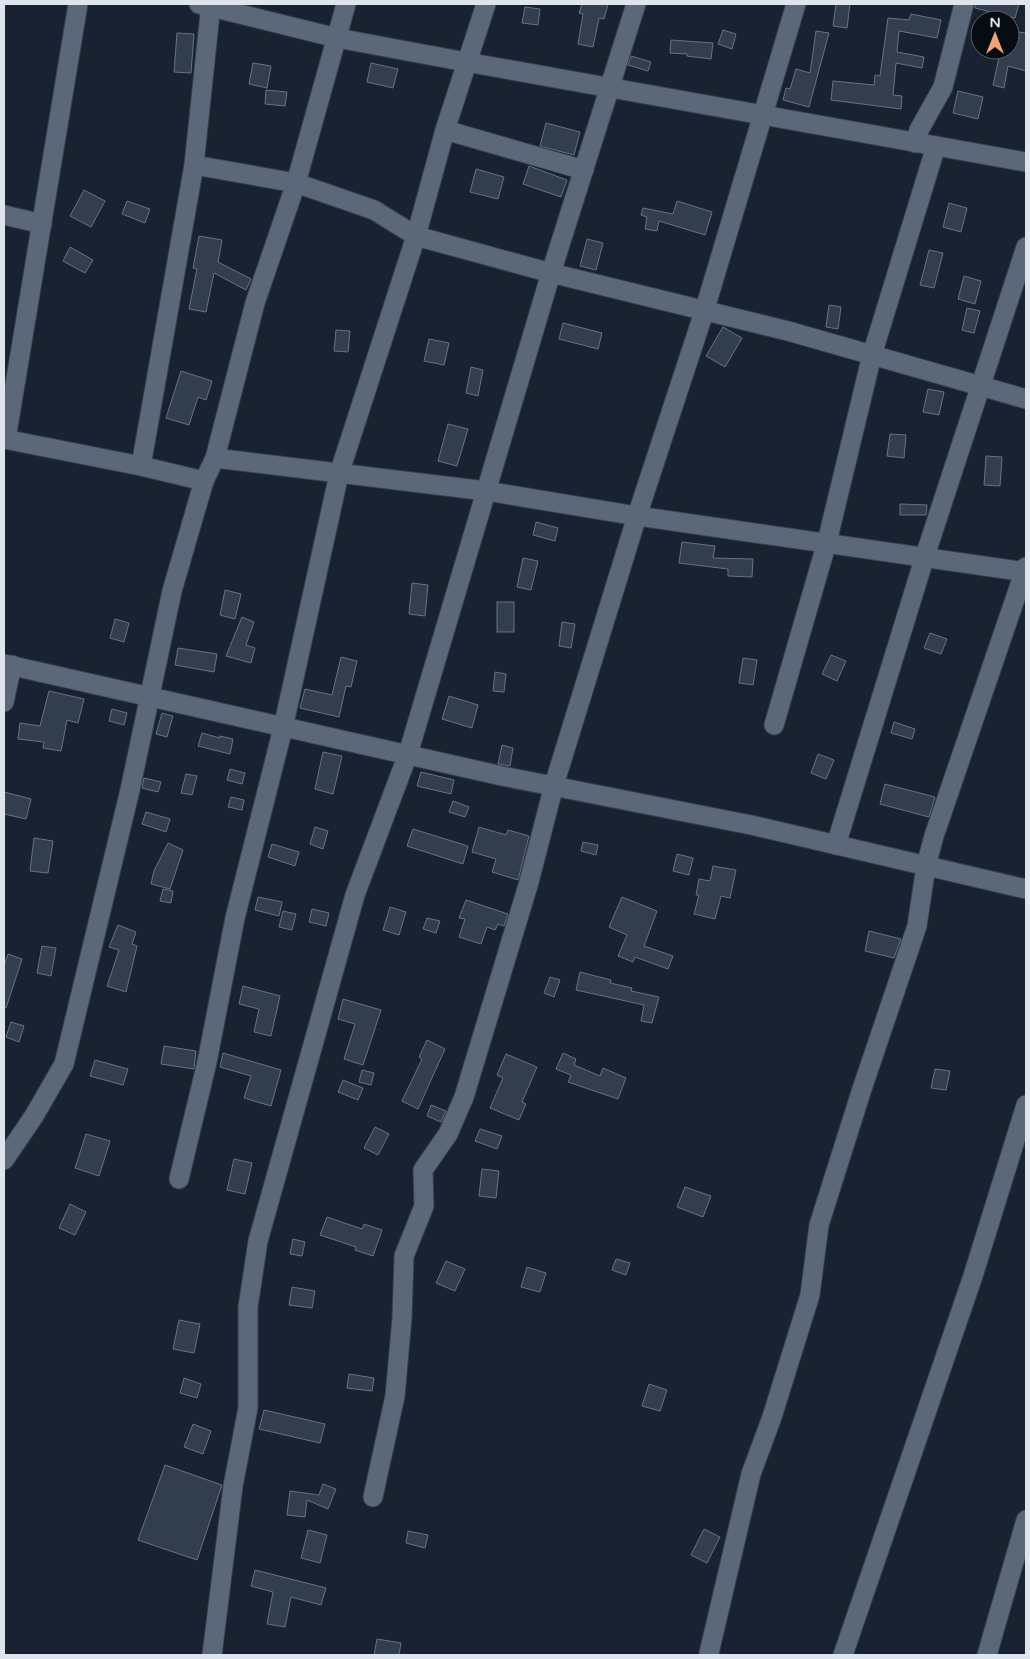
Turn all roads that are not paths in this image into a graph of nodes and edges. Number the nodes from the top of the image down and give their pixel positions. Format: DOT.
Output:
graph roads {
  1 [pos="78,4"];
  2 [pos="346,4"];
  3 [pos="486,4"];
  4 [pos="636,4"];
  5 [pos="796,4"];
  6 [pos="964,4"];
  7 [pos="207,5"];
  8 [pos="337,38"];
  9 [pos="466,62"];
  10 [pos="609,87"];
  11 [pos="761,116"];
  12 [pos="445,130"];
  13 [pos="915,143"];
  14 [pos="936,146"];
  15 [pos="1026,162"];
  16 [pos="194,165"];
  17 [pos="584,170"];
  18 [pos="296,183"];
  19 [pos="4,215"];
  20 [pos="42,224"];
  21 [pos="416,236"];
  22 [pos="1026,247"];
  23 [pos="551,274"];
  24 [pos="704,312"];
  25 [pos="872,354"];
  26 [pos="982,387"];
  27 [pos="1026,399"];
  28 [pos="5,439"];
  29 [pos="215,458"];
  30 [pos="141,466"];
  31 [pos="339,474"];
  32 [pos="204,481"];
  33 [pos="486,491"];
  34 [pos="637,516"];
  35 [pos="826,542"];
  36 [pos="925,556"];
  37 [pos="1026,570"];
  38 [pos="8,665"];
  39 [pos="148,697"];
  40 [pos="4,702"];
  41 [pos="774,725"];
  42 [pos="283,728"];
  43 [pos="408,754"];
  44 [pos="554,785"];
  45 [pos="836,845"];
  46 [pos="926,866"];
  47 [pos="1026,889"];
  48 [pos="1026,1105"];
  49 [pos="4,1160"];
  50 [pos="179,1179"];
  51 [pos="373,1497"];
  52 [pos="1026,1520"];
  53 [pos="709,1653"];
  54 [pos="212,1655"];
  55 [pos="843,1655"];
  56 [pos="987,1655"];
  1 -- 20 [label="street"];
  2 -- 8 [label="street"];
  3 -- 9 [label="street"];
  4 -- 10 [label="street"];
  5 -- 11 [label="street"];
  6 -- 13 [label="street"];
  7 -- 8 [label="street"];
  7 -- 16 [label="street"];
  8 -- 9 [label="street"];
  8 -- 18 [label="street"];
  9 -- 10 [label="street"];
  9 -- 12 [label="street"];
  10 -- 11 [label="street"];
  10 -- 17 [label="street"];
  11 -- 13 [label="street"];
  11 -- 24 [label="street"];
  12 -- 17 [label="street"];
  12 -- 21 [label="street"];
  13 -- 14 [label="street"];
  14 -- 15 [label="street"];
  14 -- 25 [label="street"];
  16 -- 18 [label="street"];
  16 -- 30 [label="street"];
  17 -- 23 [label="street"];
  18 -- 21 [label="street"];
  18 -- 29 [label="street"];
  19 -- 20 [label="street"];
  20 -- 28 [label="street"];
  21 -- 23 [label="street"];
  21 -- 31 [label="street"];
  22 -- 26 [label="street"];
  23 -- 24 [label="street"];
  23 -- 33 [label="street"];
  24 -- 25 [label="street"];
  24 -- 34 [label="street"];
  25 -- 26 [label="street"];
  25 -- 35 [label="street"];
  26 -- 27 [label="street"];
  26 -- 36 [label="street"];
  28 -- 30 [label="street"];
  29 -- 31 [label="street"];
  29 -- 32 [label="street"];
  30 -- 32 [label="street"];
  31 -- 33 [label="street"];
  31 -- 42 [label="street"];
  32 -- 39 [label="street"];
  33 -- 34 [label="street"];
  33 -- 43 [label="street"];
  34 -- 35 [label="street"];
  34 -- 44 [label="street"];
  35 -- 36 [label="street"];
  35 -- 41 [label="street"];
  36 -- 37 [label="street"];
  36 -- 45 [label="street"];
  37 -- 46 [label="street"];
  38 -- 39 [label="street"];
  38 -- 40 [label="street"];
  39 -- 42 [label="street"];
  39 -- 49 [label="street"];
  42 -- 43 [label="street"];
  42 -- 50 [label="street"];
  43 -- 44 [label="street"];
  43 -- 54 [label="street"];
  44 -- 45 [label="street"];
  44 -- 51 [label="street"];
  45 -- 46 [label="street"];
  46 -- 47 [label="street"];
  46 -- 53 [label="street"];
  48 -- 55 [label="street"];
  52 -- 56 [label="street"];
}
